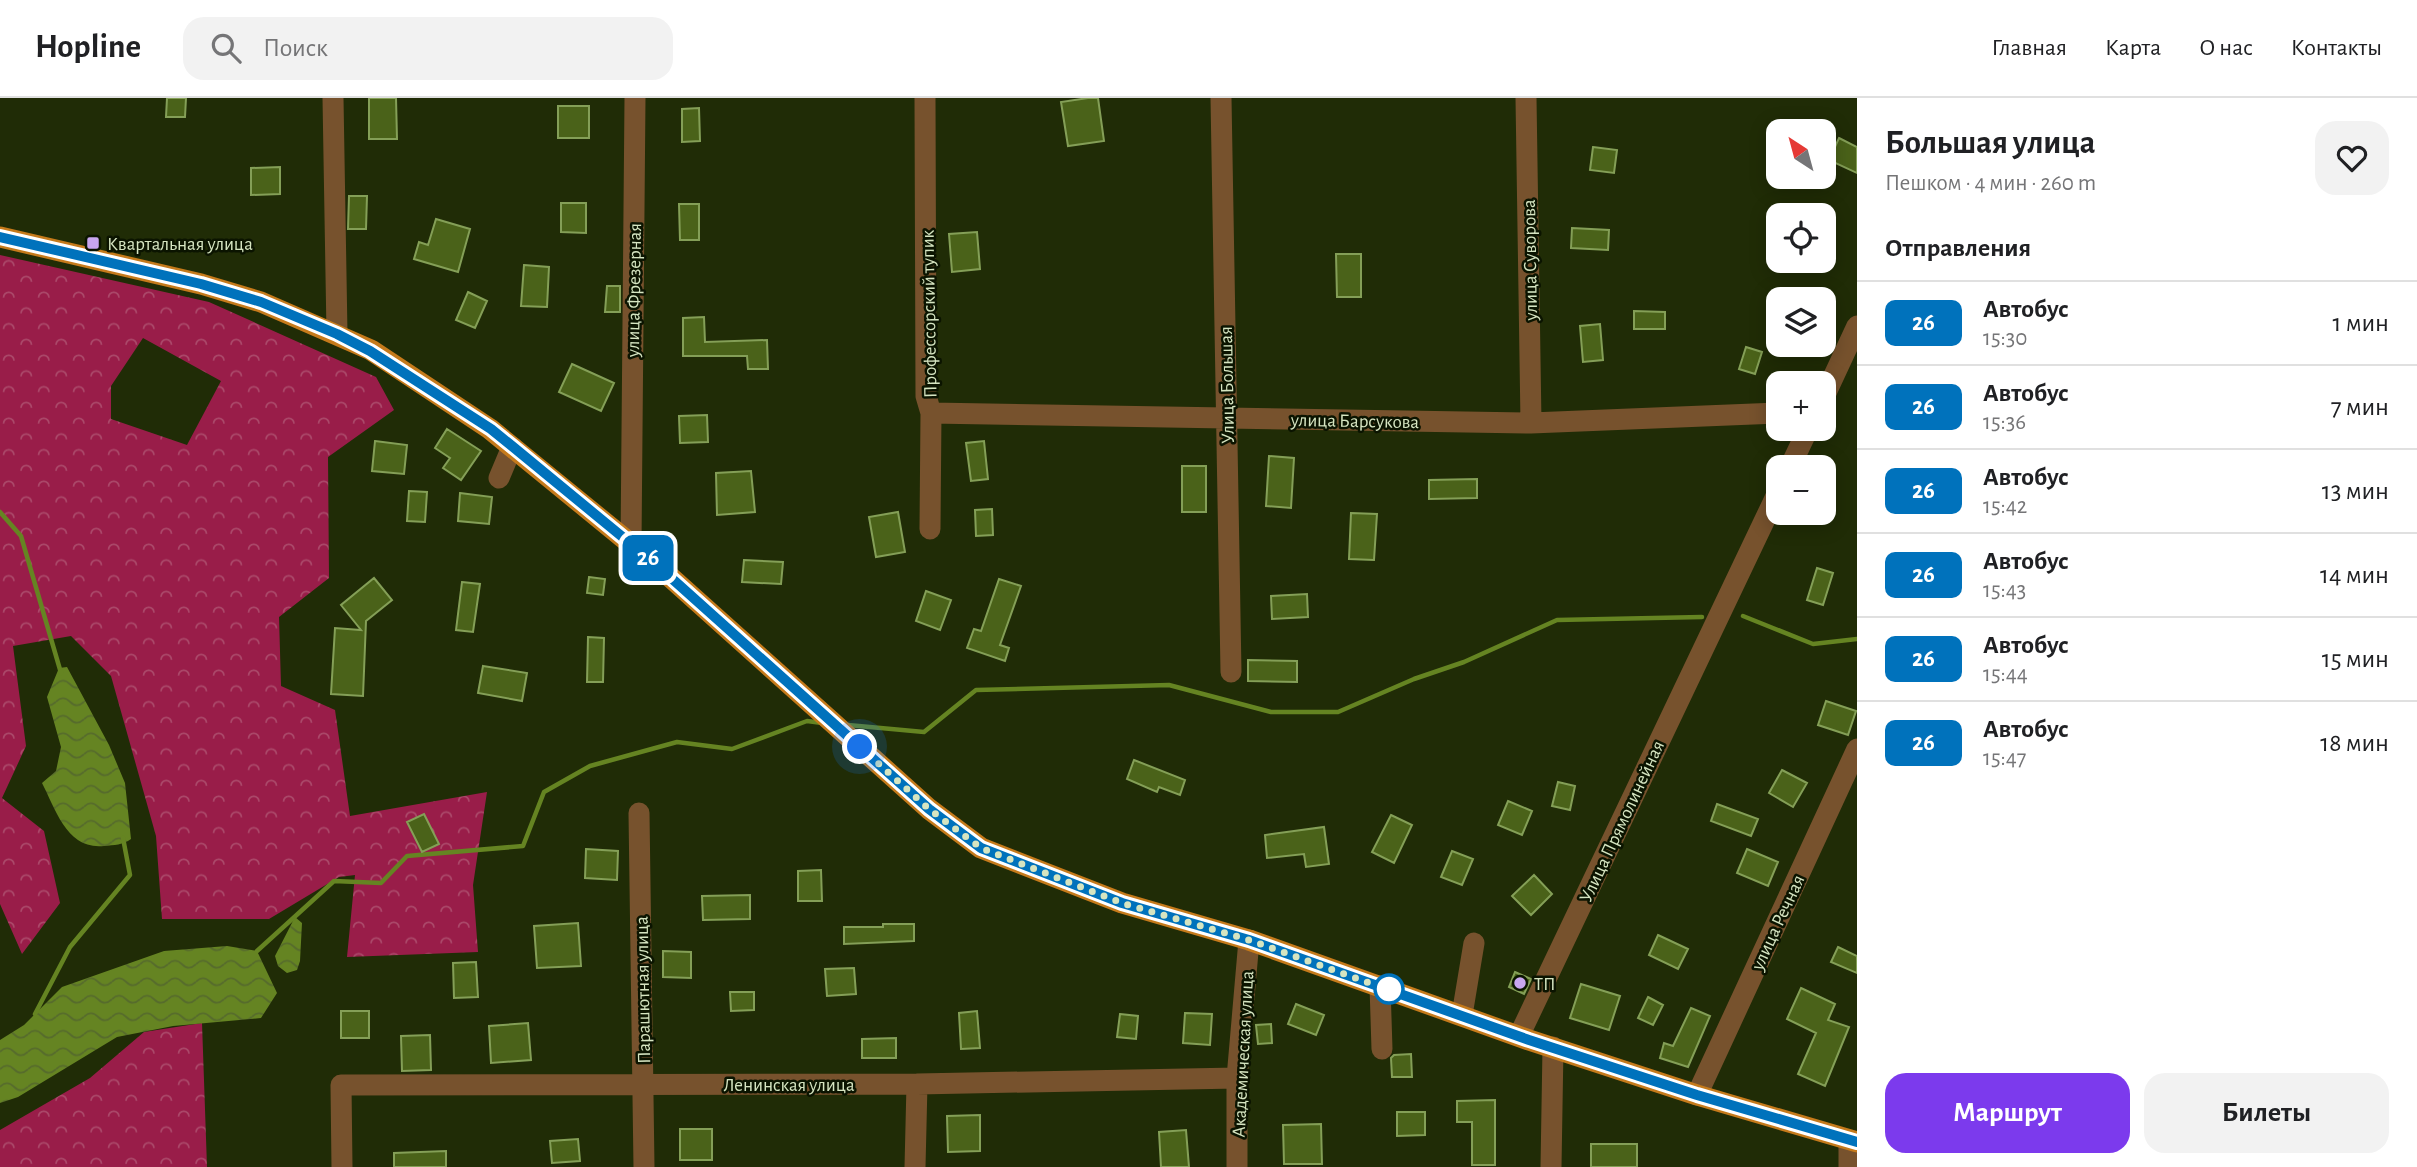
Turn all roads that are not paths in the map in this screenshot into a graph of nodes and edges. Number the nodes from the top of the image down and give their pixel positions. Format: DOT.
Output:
graph roads {
  1 [pos="333,98"];
  2 [pos="635,98"];
  3 [pos="925,98"];
  4 [pos="1220,98"];
  5 [pos="1526,98"];
  6 [pos="0,237"];
  7 [pos="1857,327"];
  8 [pos="337,334"];
  9 [pos="1836,372"];
  10 [pos="931,413"];
  11 [pos="1766,413"];
  12 [pos="1227,417"];
  13 [pos="1531,423"];
  14 [pos="512,446"];
  15 [pos="499,478"];
  16 [pos="1766,518"];
  17 [pos="930,529"];
  18 [pos="631,544"];
  19 [pos="1231,672"];
  20 [pos="1857,749"];
  21 [pos="639,813"];
  22 [pos="1249,940"];
  23 [pos="1474,943"];
  24 [pos="1380,986"];
  25 [pos="1462,1015"];
  26 [pos="1519,1036"];
  27 [pos="1553,1047"];
  28 [pos="1382,1048"];
  29 [pos="1237,1079"];
  30 [pos="643,1084"];
  31 [pos="917,1084"];
  32 [pos="1697,1095"];
  33 [pos="1853,1141"];
  34 [pos="342,1167"];
  35 [pos="644,1167"];
  36 [pos="915,1167"];
  37 [pos="1237,1167"];
  38 [pos="1551,1167"];
  39 [pos="1849,1167"];
  1 -- 8 [label="street"];
  2 -- 18 [label="street, улица Фрезерная"];
  3 -- 10 [label="street, Профессорский тупик"];
  4 -- 12 [label="street, Улица Большая"];
  5 -- 13 [label="street, улица Суворова"];
  6 -- 8 [label="main road"];
  7 -- 9 [label="street"];
  8 -- 14 [label="main road"];
  10 -- 12 [label="street, улица Барсукова"];
  10 -- 17 [label="street, Профессорский тупик"];
  11 -- 13 [label="street, улица Барсукова"];
  12 -- 13 [label="street, улица Барсукова"];
  12 -- 19 [label="street, Улица Большая"];
  14 -- 15 [label="street"];
  14 -- 18 [label="main road"];
  16 -- 26 [label="street, Улица Прямолинейная"];
  18 -- 22 [label="main road"];
  20 -- 32 [label="street, улица Речная"];
  21 -- 30 [label="street, Парашютная улица"];
  22 -- 24 [label="main road"];
  22 -- 29 [label="street, Академическая улица"];
  23 -- 25 [label="street"];
  24 -- 25 [label="main road"];
  24 -- 28 [label="street"];
  25 -- 26 [label="main road"];
  26 -- 27 [label="main road"];
  27 -- 32 [label="main road"];
  27 -- 38 [label="street"];
  29 -- 31 [label="street, Ленинская улица"];
  29 -- 37 [label="street, Академическая улица"];
  30 -- 31 [label="street, Ленинская улица"];
  30 -- 34 [label="street, Ленинская улица"];
  30 -- 35 [label="street, Парашютная улица"];
  31 -- 36 [label="street"];
  32 -- 33 [label="main road"];
  33 -- 39 [label="street"];
}
